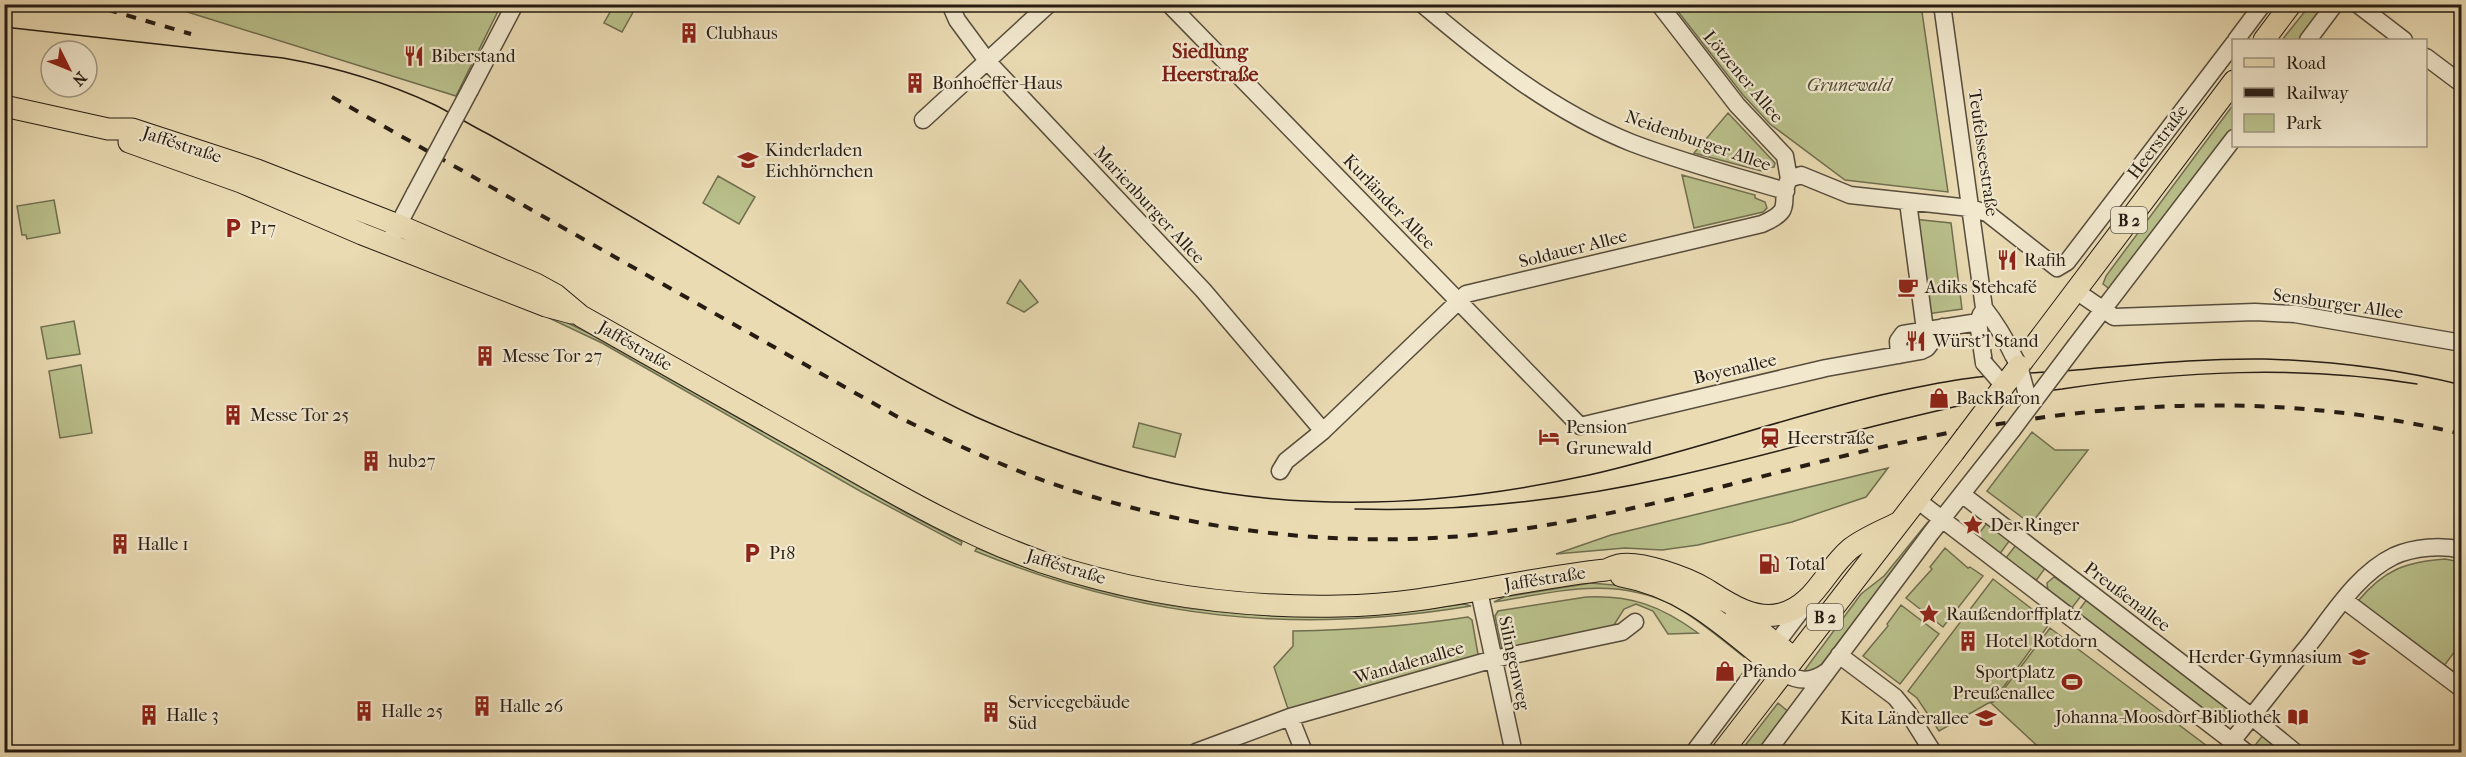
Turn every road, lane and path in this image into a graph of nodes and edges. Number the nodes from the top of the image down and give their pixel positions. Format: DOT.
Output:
graph roads {
  1 [pos="515,4"];
  2 [pos="950,4"];
  3 [pos="1049,4"];
  4 [pos="1169,4"];
  5 [pos="1422,4"];
  6 [pos="1659,4"];
  7 [pos="1942,4"];
  8 [pos="2263,4"];
  9 [pos="2291,4"];
  10 [pos="2335,4"];
  11 [pos="2357,4"];
  12 [pos="2237,39"];
  13 [pos="2265,39"];
  14 [pos="2309,39"];
  15 [pos="2403,39"];
  16 [pos="2232,46"];
  17 [pos="2427,58"];
  18 [pos="988,62"];
  19 [pos="2232,84"];
  20 [pos="2462,84"];
  21 [pos="4,106"];
  22 [pos="923,120"];
  23 [pos="108,129"];
  24 [pos="2232,141"];
  25 [pos="1787,185"];
  26 [pos="1908,202"];
  27 [pos="1970,208"];
  28 [pos="398,225"];
  29 [pos="388,245"];
  30 [pos="2076,291"];
  31 [pos="1459,302"];
  32 [pos="2108,313"];
  33 [pos="1981,315"];
  34 [pos="581,316"];
  35 [pos="1943,327"];
  36 [pos="1925,330"];
  37 [pos="2462,343"];
  38 [pos="1899,355"];
  39 [pos="2021,358"];
  40 [pos="2004,386"];
  41 [pos="2030,406"];
  42 [pos="1580,426"];
  43 [pos="1323,431"];
  44 [pos="1280,471"];
  45 [pos="1963,495"];
  46 [pos="1917,500"];
  47 [pos="1942,519"];
  48 [pos="1898,523"];
  49 [pos="2462,549"];
  50 [pos="1606,570"];
  51 [pos="1479,591"];
  52 [pos="1810,598"];
  53 [pos="2344,600"];
  54 [pos="1722,601"];
  55 [pos="1635,622"];
  56 [pos="1770,651"];
  57 [pos="1839,655"];
  58 [pos="1494,659"];
  59 [pos="1788,666"];
  60 [pos="1827,672"];
  61 [pos="2462,689"];
  62 [pos="1290,717"];
  63 [pos="2252,717"];
  64 [pos="2232,741"];
  65 [pos="1512,744"];
  66 [pos="1196,753"];
  67 [pos="1304,753"];
  68 [pos="1694,753"];
  69 [pos="1722,753"];
  70 [pos="1767,753"];
  71 [pos="1933,753"];
  72 [pos="2246,753"];
  73 [pos="2295,753"];
  1 -- 28 [label="street, bridge"];
  2 -- 18 [label="street, Marienburger Allee"];
  3 -- 18 [label="street"];
  4 -- 31 [label="street, Kurländer Allee"];
  5 -- 25 [label="street, Neidenburger Allee"];
  6 -- 25 [label="street, Lötzener Allee"];
  7 -- 27 [label="street, Teufelsseestraße"];
  8 -- 12 [label="street, Heerstraße"];
  9 -- 13 [label="main road"];
  10 -- 14 [label="street"];
  11 -- 15 [label="street"];
  16 -- 27 [label="street, Heerstraße"];
  17 -- 20 [label="street"];
  18 -- 22 [label="street"];
  18 -- 43 [label="street, Marienburger Allee"];
  19 -- 30 [label="main road, Heerstraße / B 2"];
  21 -- 23 [label="main road, Jafféstraße"];
  23 -- 28 [label="main road, Jafféstraße"];
  23 -- 29 [label="main road, Jafféstraße"];
  24 -- 32 [label="street"];
  25 -- 26 [label="street"];
  25 -- 31 [label="street, Soldauer Allee"];
  26 -- 27 [label="street"];
  26 -- 36 [label="street"];
  27 -- 33 [label="street, Teufelsseestraße"];
  28 -- 29 [label="street"];
  28 -- 34 [label="main road, Jafféstraße"];
  29 -- 34 [label="main road, Jafféstraße"];
  30 -- 32 [label="street"];
  30 -- 39 [label="main road, Heerstraße / B 2"];
  31 -- 42 [label="street, Kurländer Allee"];
  31 -- 43 [label="street, Soldauer Allee"];
  32 -- 37 [label="street, Sensburger Allee"];
  32 -- 41 [label="street, bridge"];
  33 -- 35 [label="street"];
  33 -- 39 [label="street, Teufelsseestraße"];
  33 -- 40 [label="street, Teufelsseestraße, bridge"];
  34 -- 51 [label="main road, Jafféstraße"];
  35 -- 36 [label="street"];
  35 -- 38 [label="street, Boyenallee"];
  36 -- 38 [label="street"];
  38 -- 42 [label="street, Boyenallee"];
  39 -- 40 [label="main road, Heerstraße / B 2, bridge"];
  39 -- 41 [label="street, Teufelsseestraße, bridge"];
  40 -- 46 [label="main road, Heerstraße / B 2, bridge"];
  41 -- 45 [label="street, bridge"];
  43 -- 44 [label="street, Soldauer Allee"];
  45 -- 47 [label="street"];
  45 -- 63 [label="street, Preußenallee"];
  46 -- 47 [label="street"];
  46 -- 48 [label="main road, Heerstraße / B 2"];
  47 -- 57 [label="street"];
  47 -- 64 [label="street"];
  48 -- 52 [label="main road, Heerstraße"];
  48 -- 59 [label="main road, Heerstraße / B 2"];
  49 -- 53 [label="street"];
  50 -- 51 [label="main road, Jafféstraße"];
  50 -- 54 [label="main road, Jafféstraße"];
  50 -- 56 [label="main road, Jafféstraße"];
  51 -- 58 [label="street, Silingenweg"];
  52 -- 54 [label="main road, Jafféstraße"];
  52 -- 56 [label="street, Heerstraße"];
  53 -- 61 [label="street"];
  53 -- 63 [label="street"];
  54 -- 56 [label="main road, Jafféstraße"];
  55 -- 58 [label="street, Wandalenallee"];
  56 -- 59 [label="main road, Jafféstraße"];
  56 -- 68 [label="street, Heerstraße"];
  57 -- 60 [label="street"];
  57 -- 71 [label="street"];
  58 -- 62 [label="street, Wandalenallee"];
  58 -- 65 [label="street, Silingenweg"];
  59 -- 60 [label="street, Jafféstraße"];
  59 -- 69 [label="main road, Heerstraße / B 2"];
  60 -- 70 [label="street"];
  62 -- 66 [label="street, Wandalenallee"];
  62 -- 67 [label="street"];
  63 -- 64 [label="street"];
  63 -- 73 [label="street, Preußenallee"];
  64 -- 72 [label="street"];
}
